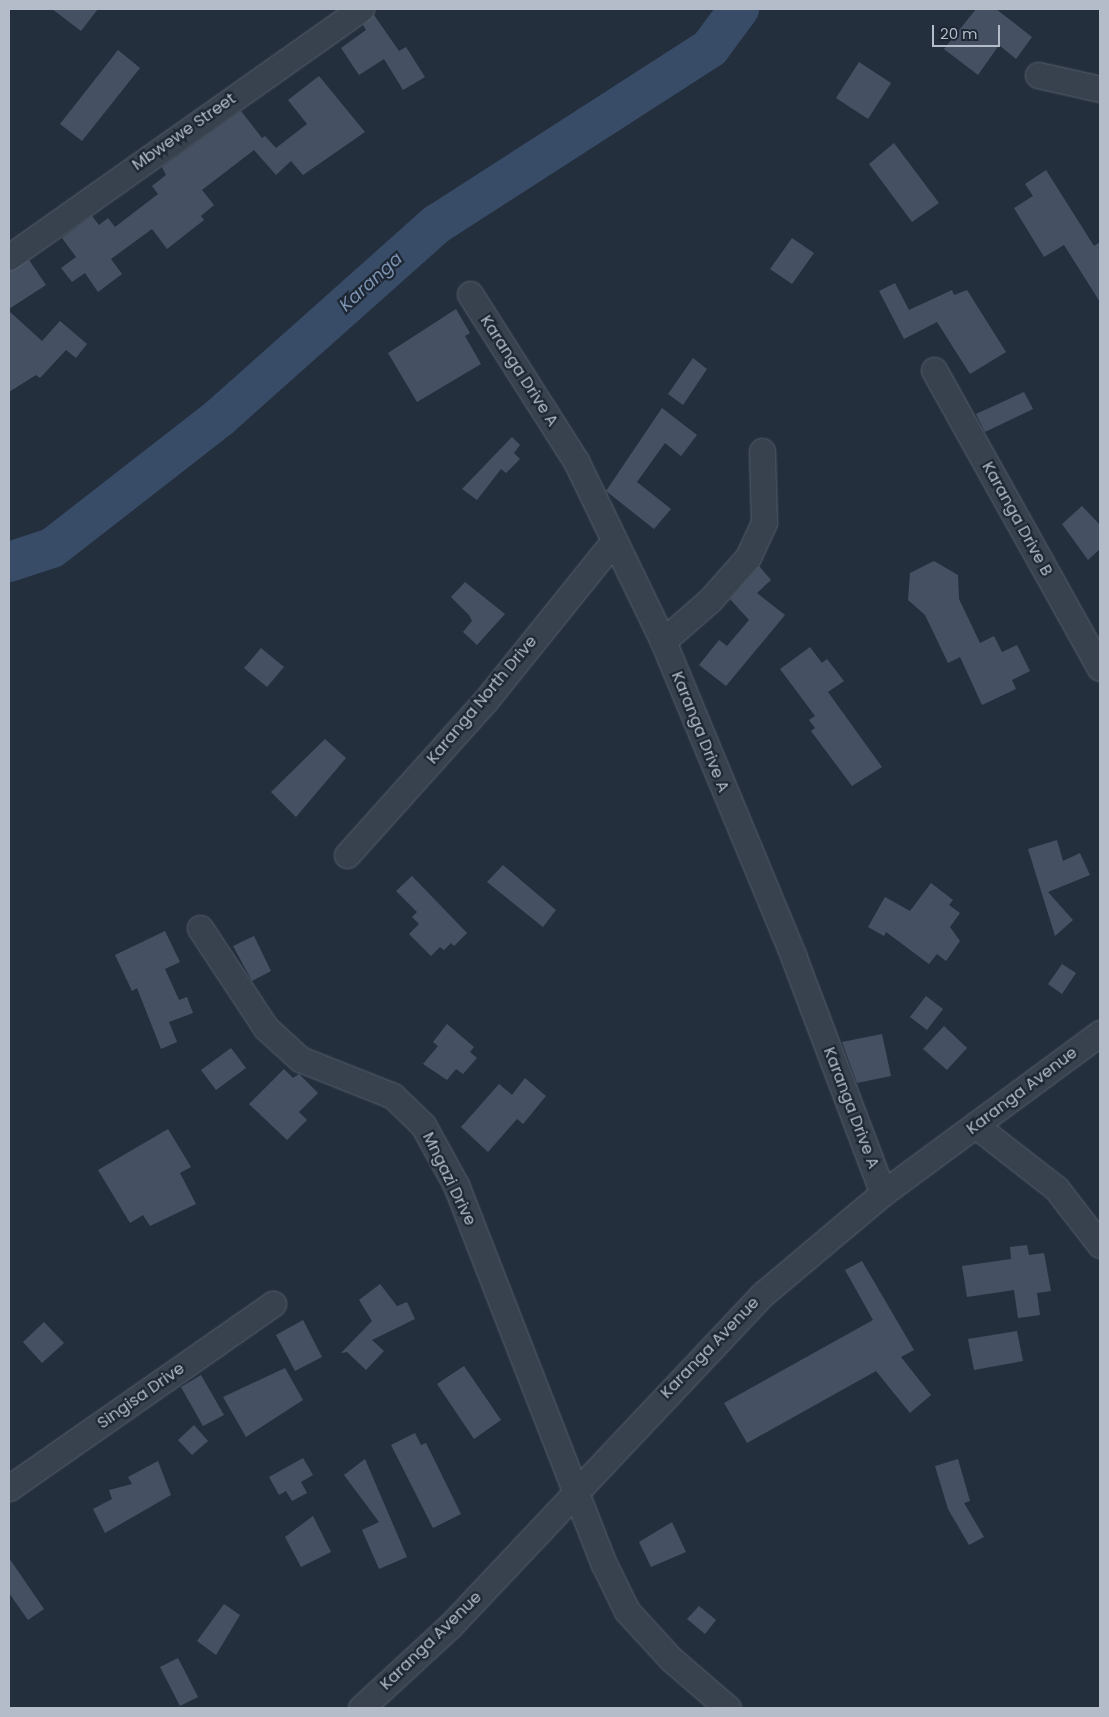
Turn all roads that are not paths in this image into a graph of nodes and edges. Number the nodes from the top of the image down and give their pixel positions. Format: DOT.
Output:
graph roads {
  1 [pos="348,12"];
  2 [pos="1038,75"];
  3 [pos="1100,89"];
  4 [pos="9,257"];
  5 [pos="470,294"];
  6 [pos="934,370"];
  7 [pos="762,450"];
  8 [pos="613,542"];
  9 [pos="663,641"];
  10 [pos="1100,668"];
  11 [pos="347,855"];
  12 [pos="200,928"];
  13 [pos="1100,1032"];
  14 [pos="976,1125"];
  15 [pos="883,1193"];
  16 [pos="1100,1245"];
  17 [pos="273,1304"];
  18 [pos="9,1488"];
  19 [pos="578,1490"];
  20 [pos="360,1708"];
  21 [pos="728,1708"];
  1 -- 4 [label="street, Mbwewe Street"];
  2 -- 3 [label="street"];
  5 -- 8 [label="street, Karanga Drive A"];
  6 -- 10 [label="street, Karanga Drive B"];
  7 -- 9 [label="street"];
  8 -- 9 [label="street, Karanga Drive A"];
  8 -- 11 [label="street, Karanga North Drive"];
  9 -- 15 [label="street, Karanga Drive A"];
  12 -- 19 [label="street, Mngazi Drive"];
  13 -- 14 [label="street, Karanga Avenue"];
  14 -- 15 [label="street, Karanga Avenue"];
  14 -- 16 [label="street"];
  15 -- 19 [label="street, Karanga Avenue"];
  17 -- 18 [label="street, Singisa Drive"];
  19 -- 20 [label="street, Karanga Avenue"];
  19 -- 21 [label="street, Mngazi Drive"];
}
